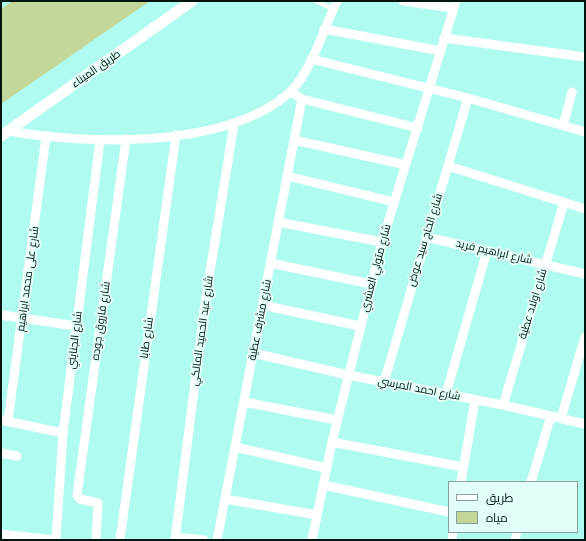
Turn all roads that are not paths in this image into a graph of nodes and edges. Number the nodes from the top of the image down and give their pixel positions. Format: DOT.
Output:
graph roads {
  1 [pos="192,1"];
  2 [pos="316,1"];
  3 [pos="403,1"];
  4 [pos="454,4"];
  5 [pos="335,5"];
  6 [pos="324,29"];
  7 [pos="444,38"];
  8 [pos="441,51"];
  9 [pos="585,57"];
  10 [pos="311,60"];
  11 [pos="430,88"];
  12 [pos="291,92"];
  13 [pos="572,92"];
  14 [pos="468,98"];
  15 [pos="302,100"];
  16 [pos="234,124"];
  17 [pos="563,126"];
  18 [pos="418,128"];
  19 [pos="585,132"];
  20 [pos="5,133"];
  21 [pos="176,135"];
  22 [pos="46,137"];
  23 [pos="126,139"];
  24 [pos="100,140"];
  25 [pos="294,140"];
  26 [pos="406,164"];
  27 [pos="448,166"];
  28 [pos="287,176"];
  29 [pos="394,202"];
  30 [pos="564,203"];
  31 [pos="585,208"];
  32 [pos="278,222"];
  33 [pos="426,237"];
  34 [pos="382,242"];
  35 [pos="487,251"];
  36 [pos="270,263"];
  37 [pos="545,264"];
  38 [pos="585,274"];
  39 [pos="371,284"];
  40 [pos="262,305"];
  41 [pos="1,315"];
  42 [pos="23,318"];
  43 [pos="77,326"];
  44 [pos="360,326"];
  45 [pos="585,338"];
  46 [pos="253,352"];
  47 [pos="348,375"];
  48 [pos="384,382"];
  49 [pos="446,394"];
  50 [pos="475,400"];
  51 [pos="244,402"];
  52 [pos="502,405"];
  53 [pos="551,416"];
  54 [pos="561,418"];
  55 [pos="337,420"];
  56 [pos="4,421"];
  57 [pos="585,424"];
  58 [pos="63,433"];
  59 [pos="332,442"];
  60 [pos="235,447"];
  61 [pos="1,453"];
  62 [pos="17,456"];
  63 [pos="463,467"];
  64 [pos="326,468"];
  65 [pos="460,481"];
  66 [pos="531,481"];
  67 [pos="323,485"];
  68 [pos="225,499"];
  69 [pos="448,512"];
  70 [pos="317,515"];
  71 [pos="1,534"];
  72 [pos="175,539"];
  73 [pos="55,540"];
  74 [pos="96,540"];
  75 [pos="120,540"];
  76 [pos="204,540"];
  77 [pos="217,540"];
  78 [pos="312,540"];
  1 -- 20 [label="street, طريق الميناء"];
  2 -- 5 [label="lane"];
  3 -- 4 [label="street"];
  4 -- 7 [label="street, شارع متولي العشري"];
  5 -- 6 [label="street"];
  6 -- 8 [label="street"];
  6 -- 10 [label="street"];
  7 -- 8 [label="street, شارع متولي العشري"];
  7 -- 9 [label="street"];
  8 -- 11 [label="street, شارع متولي العشري"];
  10 -- 11 [label="street"];
  10 -- 12 [label="street"];
  11 -- 14 [label="street"];
  11 -- 18 [label="street, شارع متولي العشري"];
  12 -- 15 [label="street"];
  12 -- 16 [label="street"];
  13 -- 17 [label="street"];
  14 -- 17 [label="street"];
  14 -- 27 [label="street, شارع الحاج سيد عوض"];
  15 -- 18 [label="street"];
  15 -- 25 [label="street, شارع مشرف عطية"];
  16 -- 21 [label="street"];
  16 -- 72 [label="street, شارع عبد الحميد المالكي"];
  17 -- 19 [label="street"];
  18 -- 26 [label="street, شارع متولي العشري"];
  20 -- 22 [label="street"];
  21 -- 23 [label="street"];
  21 -- 75 [label="street, شارع طابا"];
  22 -- 24 [label="street"];
  22 -- 42 [label="street, شارع على محمد ابراهيم"];
  23 -- 24 [label="street"];
  23 -- 74 [label="street, شارع فاروق جوده"];
  24 -- 43 [label="street, شارع الجنايني"];
  25 -- 26 [label="street"];
  25 -- 28 [label="street, شارع مشرف عطية"];
  26 -- 29 [label="street, شارع متولي العشري"];
  27 -- 30 [label="street"];
  27 -- 33 [label="street, شارع الحاج سيد عوض"];
  28 -- 29 [label="street"];
  28 -- 32 [label="street, شارع مشرف عطية"];
  29 -- 34 [label="street, شارع متولي العشري"];
  30 -- 31 [label="street"];
  30 -- 37 [label="street, شارع اولاد عطية"];
  32 -- 34 [label="street"];
  32 -- 36 [label="street, شارع مشرف عطية"];
  33 -- 35 [label="street, شارع ابراهيم فريد"];
  33 -- 48 [label="street, شارع الحاج سيد عوض"];
  34 -- 39 [label="street, شارع متولي العشري"];
  35 -- 37 [label="street, شارع ابراهيم فريد"];
  35 -- 49 [label="street"];
  36 -- 39 [label="street"];
  36 -- 40 [label="street, شارع مشرف عطية"];
  37 -- 38 [label="street, شارع ابراهيم فريد"];
  37 -- 52 [label="street, شارع اولاد عطية"];
  39 -- 44 [label="street, شارع متولي العشري"];
  40 -- 44 [label="street"];
  40 -- 46 [label="street, شارع مشرف عطية"];
  41 -- 42 [label="street"];
  42 -- 43 [label="street"];
  42 -- 56 [label="street, شارع على محمد ابراهيم"];
  43 -- 58 [label="street, شارع الجنايني"];
  44 -- 47 [label="street, شارع متولي العشري"];
  45 -- 54 [label="street"];
  46 -- 47 [label="street, شارع احمد المرسي"];
  46 -- 51 [label="street, شارع مشرف عطية"];
  47 -- 48 [label="street, شارع احمد المرسي"];
  47 -- 55 [label="street, شارع متولي العشري"];
  48 -- 49 [label="street, شارع احمد المرسي"];
  49 -- 50 [label="street, شارع احمد المرسي"];
  50 -- 52 [label="street, شارع احمد المرسي"];
  50 -- 63 [label="street"];
  51 -- 55 [label="street"];
  51 -- 60 [label="street, شارع مشرف عطية"];
  52 -- 53 [label="street, شارع احمد المرسي"];
  53 -- 54 [label="street, شارع احمد المرسي"];
  53 -- 66 [label="street"];
  54 -- 57 [label="street, شارع احمد المرسي"];
  55 -- 59 [label="street, شارع متولي العشري"];
  56 -- 58 [label="street"];
  58 -- 73 [label="street, شارع الجنايني"];
  59 -- 63 [label="street"];
  59 -- 64 [label="street, شارع متولي العشري"];
  60 -- 64 [label="street"];
  60 -- 68 [label="street, شارع مشرف عطية"];
  61 -- 62 [label="street"];
  63 -- 65 [label="street"];
  64 -- 67 [label="street, شارع متولي العشري"];
  67 -- 69 [label="street"];
  67 -- 70 [label="street, شارع متولي العشري"];
  68 -- 70 [label="street"];
  68 -- 77 [label="street, شارع مشرف عطية"];
  70 -- 78 [label="street, شارع متولي العشري"];
  71 -- 73 [label="street"];
  72 -- 76 [label="street"];
}
